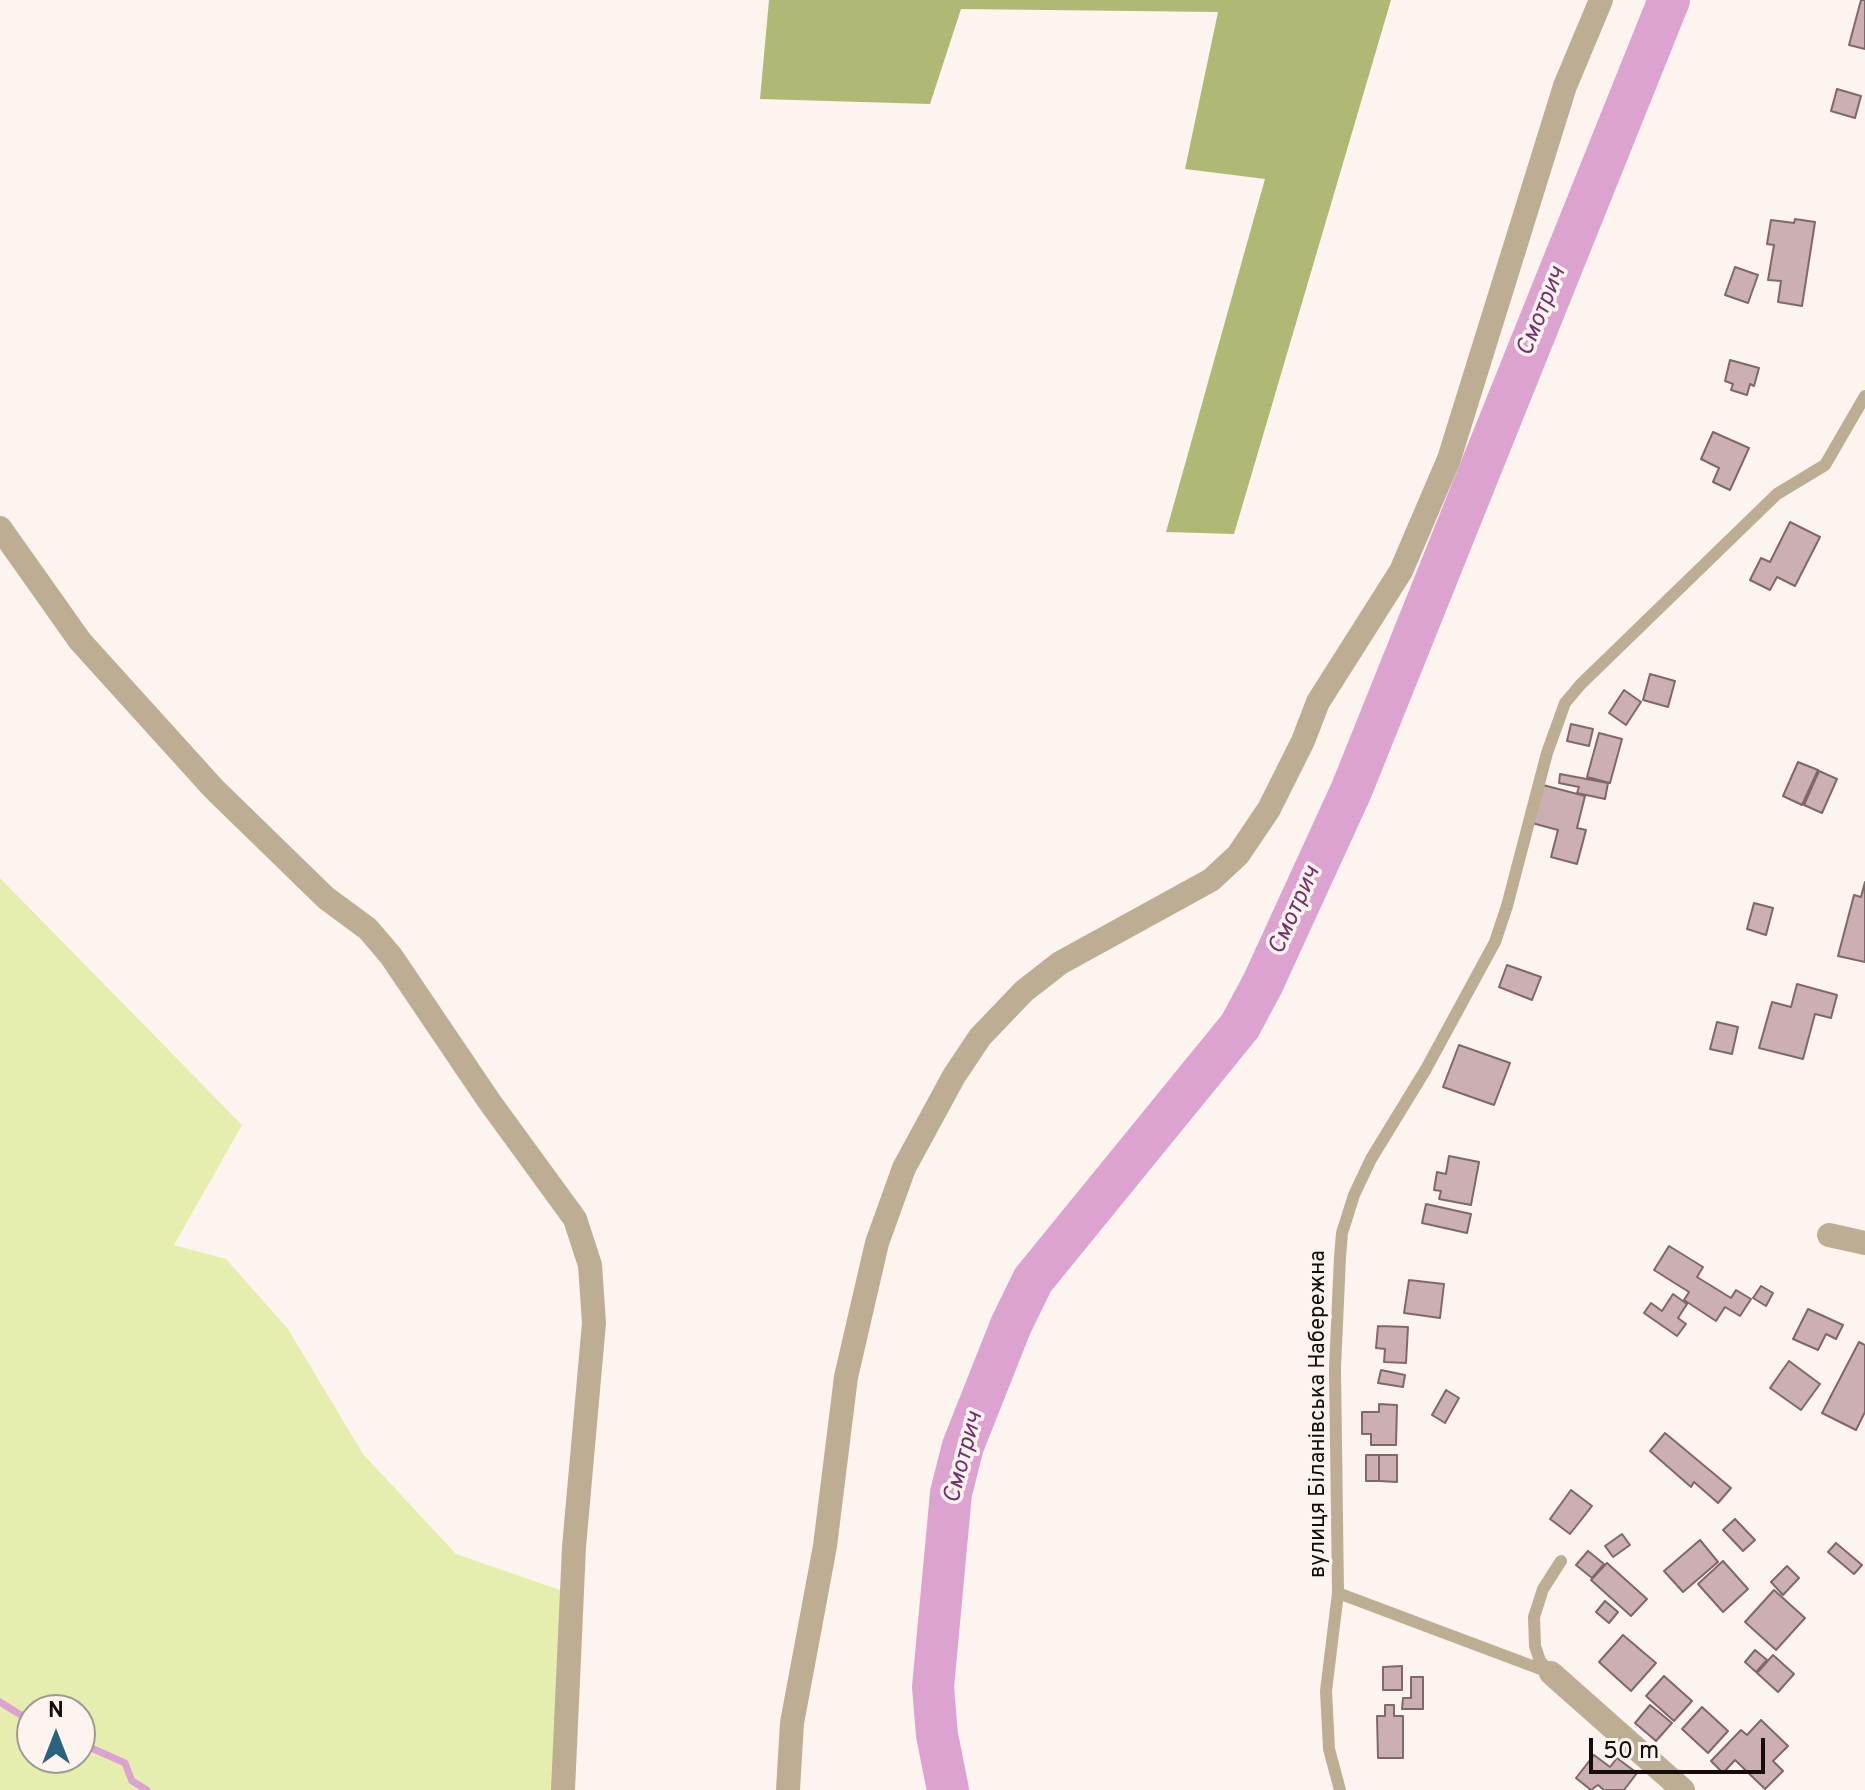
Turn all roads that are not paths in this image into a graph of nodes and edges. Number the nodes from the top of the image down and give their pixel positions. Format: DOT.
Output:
graph roads {
  1 [pos="1601,0"];
  2 [pos="1865,396"];
  3 [pos="0,528"];
  4 [pos="1829,1235"];
  5 [pos="1865,1243"];
  6 [pos="1561,1561"];
  7 [pos="1338,1593"];
  8 [pos="1551,1673"];
  9 [pos="563,1790"];
  10 [pos="788,1790"];
  11 [pos="1340,1790"];
  12 [pos="1683,1790"];
  1 -- 10 [label="street"];
  2 -- 7 [label="lane, вулиця Біланівська Набережна"];
  3 -- 9 [label="street"];
  4 -- 5 [label="street"];
  6 -- 8 [label="lane"];
  7 -- 8 [label="lane"];
  7 -- 11 [label="lane, вулиця Біланівська Набережна"];
  8 -- 12 [label="street"];
}
